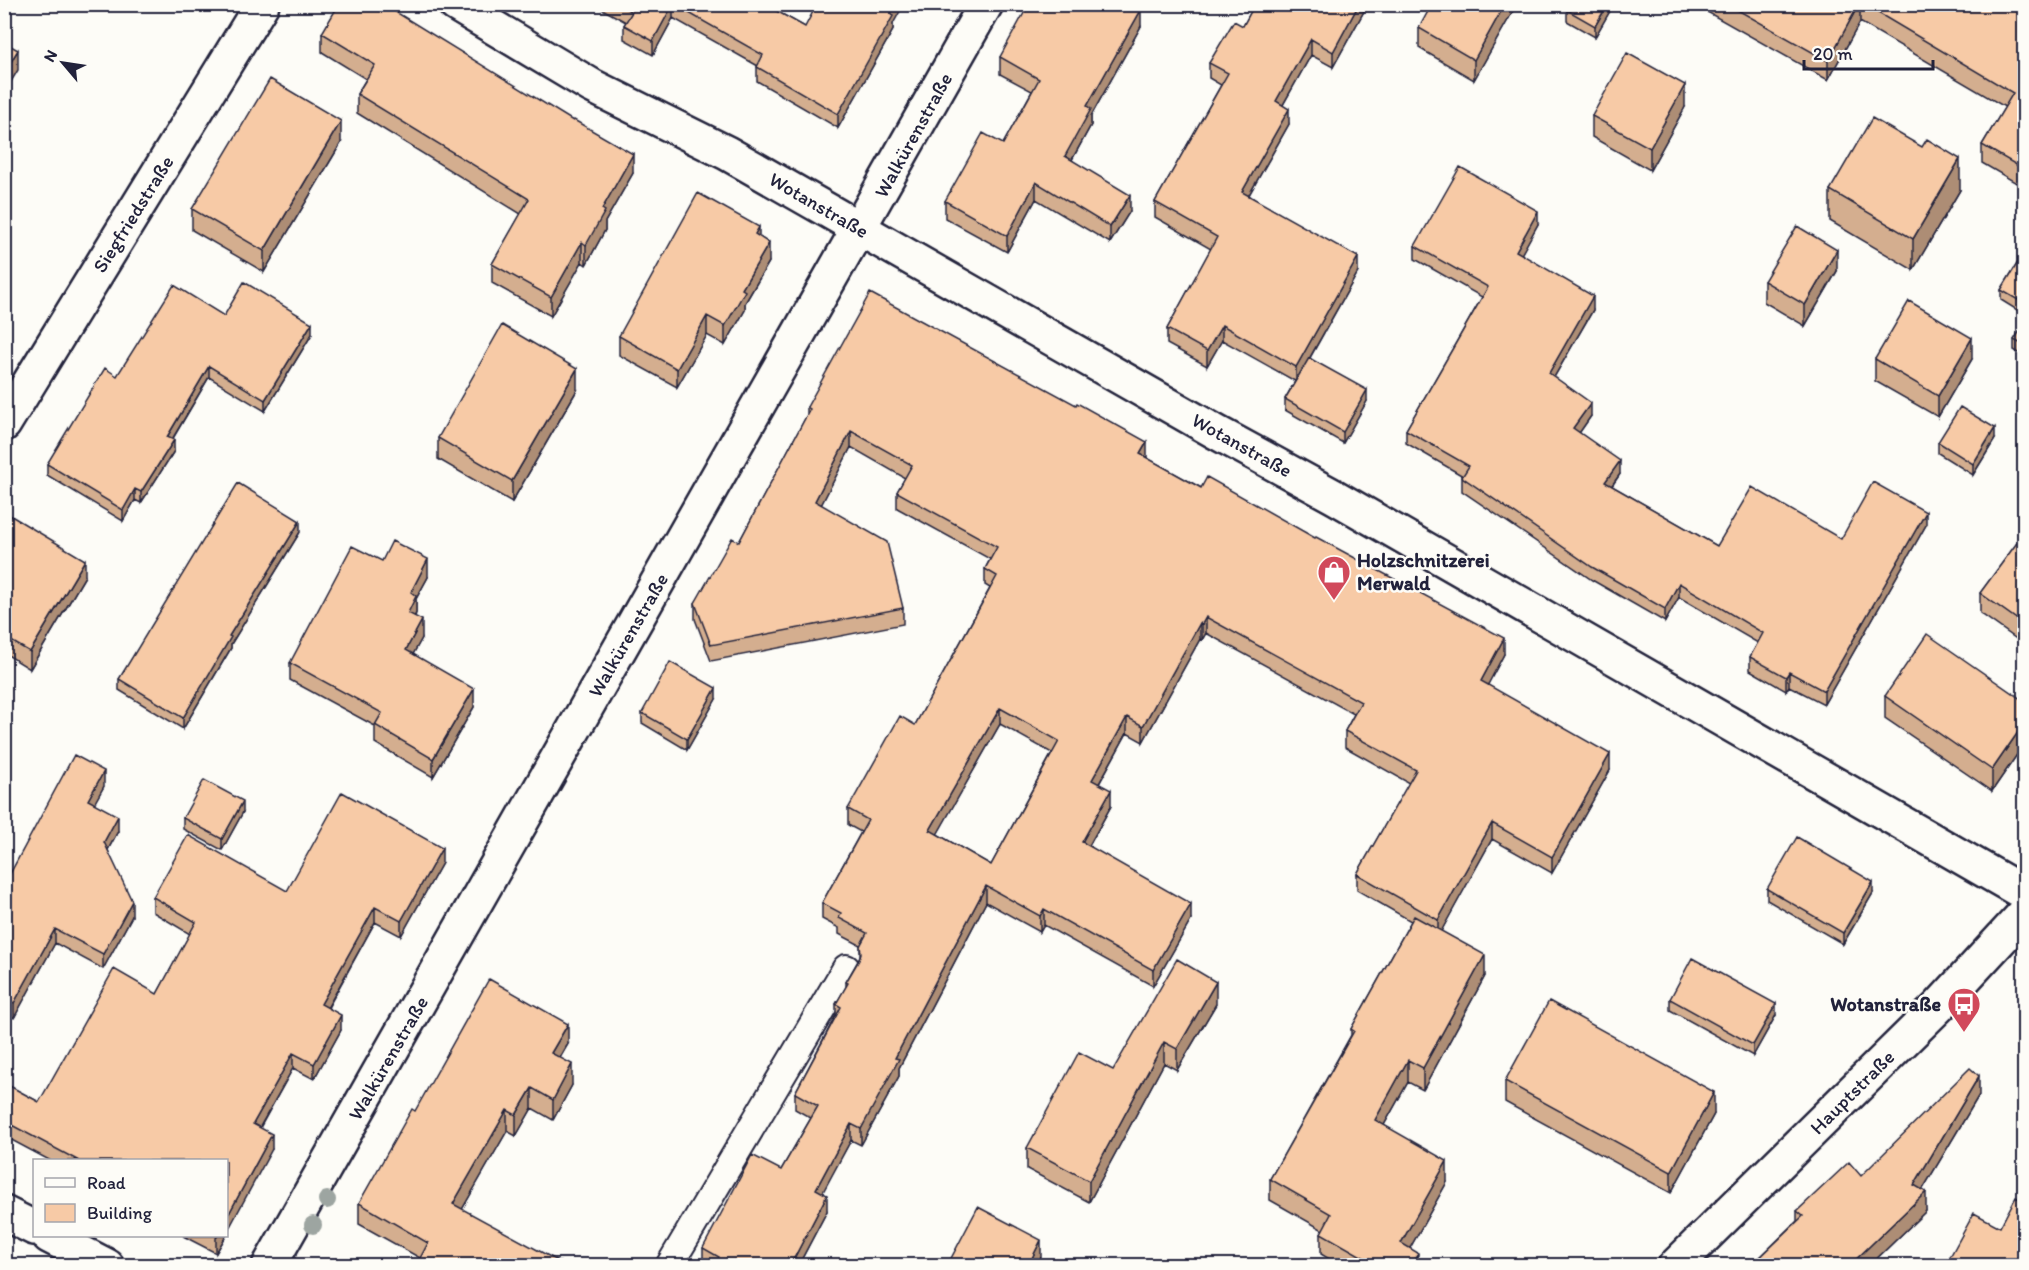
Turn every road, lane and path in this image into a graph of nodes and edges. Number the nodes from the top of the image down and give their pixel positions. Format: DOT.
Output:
graph roads {
  1 [pos="262,4"];
  2 [pos="455,4"];
  3 [pos="986,4"];
  4 [pos="860,228"];
  5 [pos="4,424"];
  6 [pos="2025,893"];
  7 [pos="2025,914"];
  8 [pos="846,968"];
  9 [pos="4,1213"];
  10 [pos="33,1228"];
  11 [pos="51,1237"];
  12 [pos="108,1266"];
  13 [pos="269,1266"];
  14 [pos="669,1266"];
  15 [pos="1675,1266"];
  1 -- 5 [label="street, Siegfriedstraße"];
  2 -- 4 [label="street, Wotanstraße"];
  3 -- 4 [label="street, Walkürenstraße"];
  4 -- 6 [label="street, Wotanstraße"];
  4 -- 13 [label="street, Walkürenstraße"];
  7 -- 15 [label="street, Hauptstraße"];
  8 -- 14 [label="lane"];
  9 -- 10 [label="street"];
  11 -- 12 [label="street"];
}
